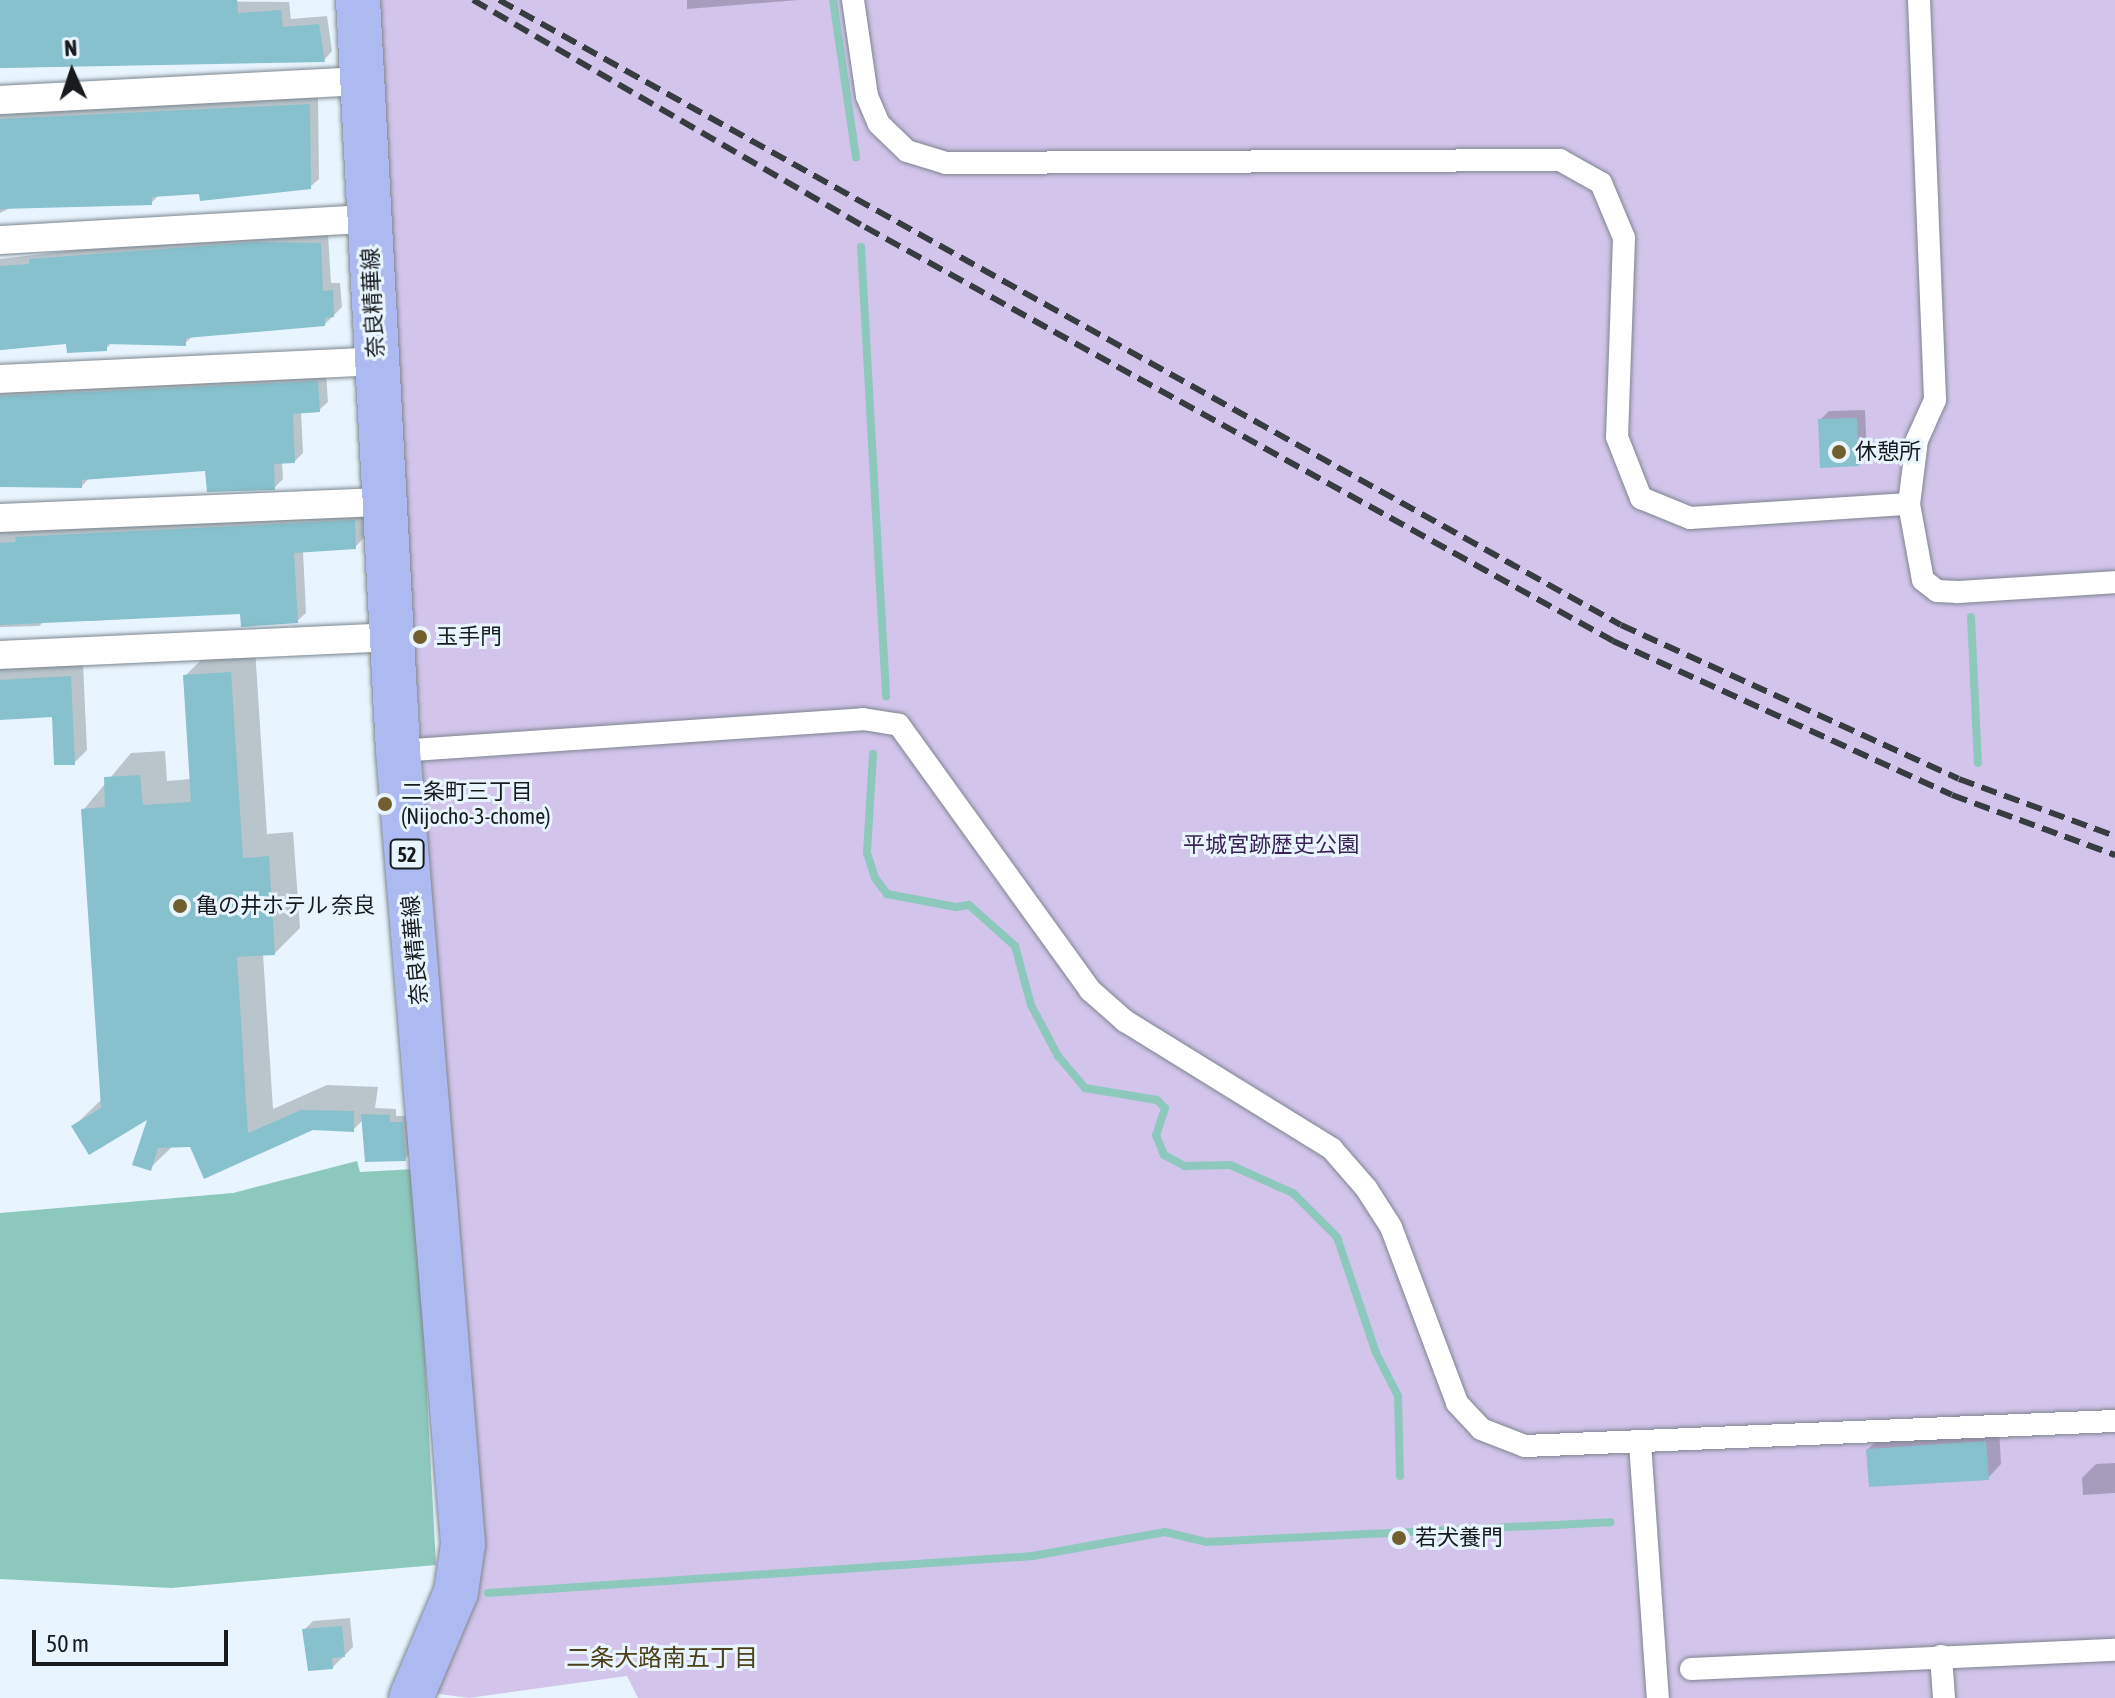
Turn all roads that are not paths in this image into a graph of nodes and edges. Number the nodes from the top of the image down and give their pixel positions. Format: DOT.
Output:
graph roads {
  1 [pos="358,0"];
  2 [pos="853,0"];
  3 [pos="1919,0"];
  4 [pos="362,81"];
  5 [pos="0,100"];
  6 [pos="369,219"];
  7 [pos="0,240"];
  8 [pos="376,361"];
  9 [pos="0,379"];
  10 [pos="384,502"];
  11 [pos="1909,504"];
  12 [pos="0,518"];
  13 [pos="2115,582"];
  14 [pos="392,637"];
  15 [pos="0,655"];
  16 [pos="398,751"];
  17 [pos="2115,1421"];
  18 [pos="1640,1443"];
  19 [pos="2115,1650"];
  20 [pos="1941,1656"];
  21 [pos="1691,1669"];
  22 [pos="411,1698"];
  23 [pos="1658,1698"];
  24 [pos="1944,1698"];
  1 -- 4 [label="main road, 奈良精華線 / 52"];
  2 -- 11 [label="street"];
  3 -- 11 [label="street"];
  4 -- 5 [label="street"];
  4 -- 6 [label="main road, 奈良精華線 / 52"];
  6 -- 7 [label="street"];
  6 -- 8 [label="main road, 奈良精華線 / 52"];
  8 -- 9 [label="street"];
  8 -- 10 [label="main road, 奈良精華線 / 52"];
  10 -- 12 [label="street"];
  10 -- 14 [label="main road, 奈良精華線 / 52"];
  11 -- 13 [label="street"];
  14 -- 15 [label="street"];
  14 -- 16 [label="main road, 奈良精華線 / 52"];
  16 -- 18 [label="street"];
  16 -- 22 [label="main road, 奈良精華線 / 52"];
  17 -- 18 [label="street"];
  18 -- 23 [label="street"];
  19 -- 20 [label="street"];
  20 -- 21 [label="street"];
  20 -- 24 [label="street"];
}
